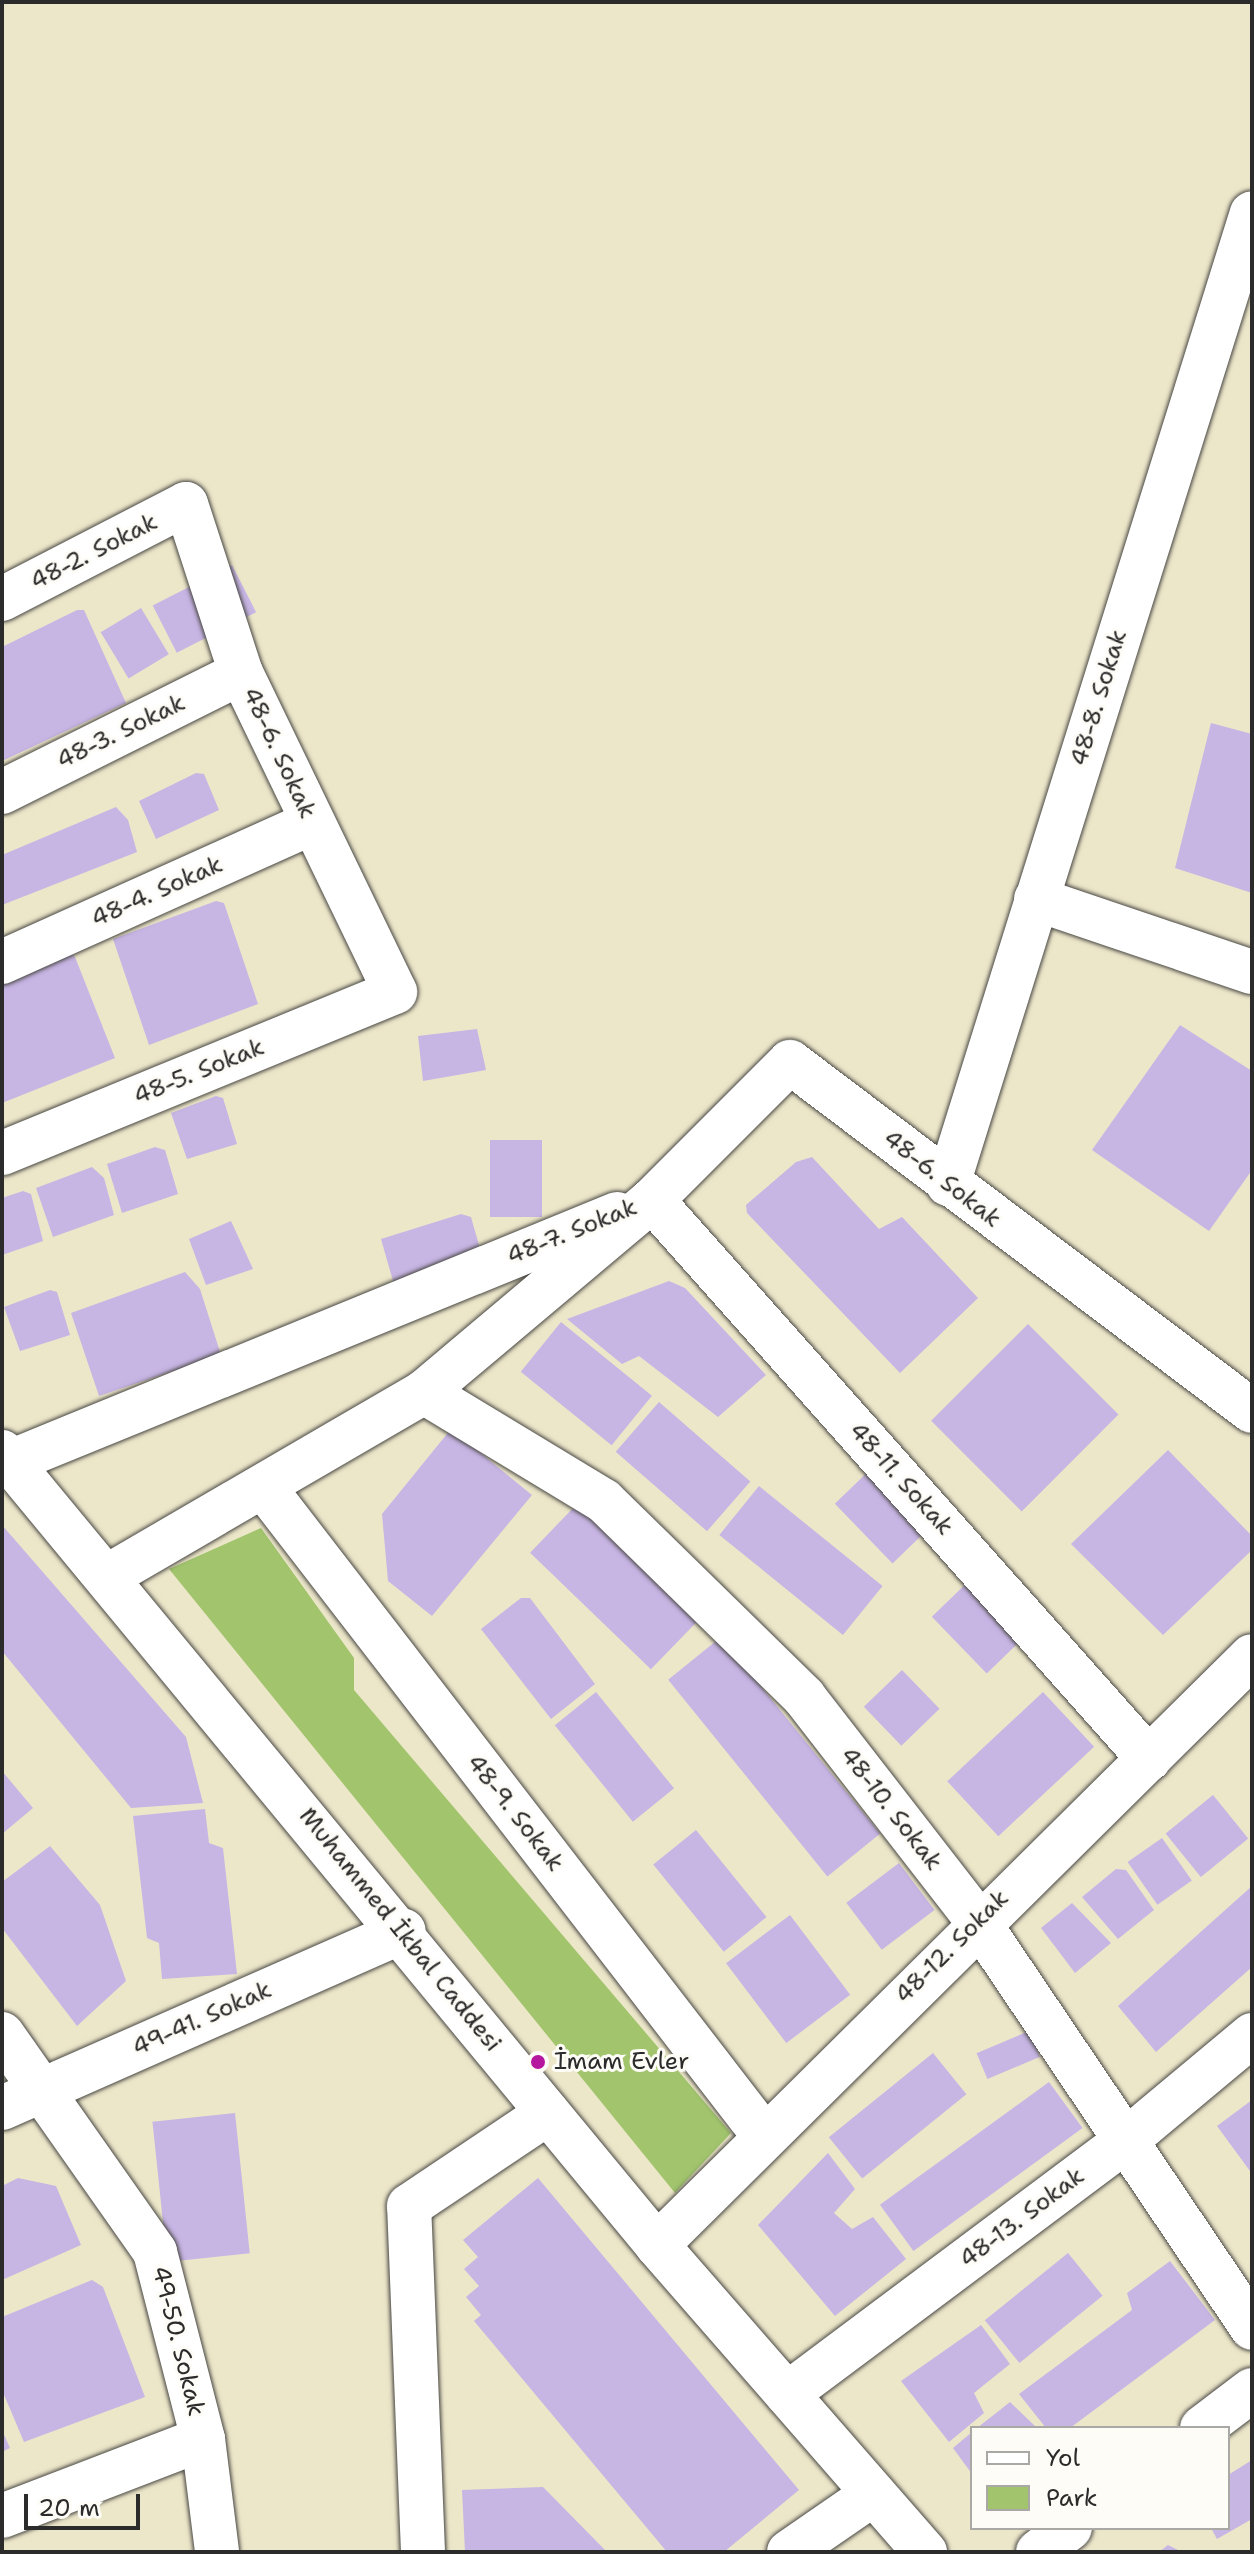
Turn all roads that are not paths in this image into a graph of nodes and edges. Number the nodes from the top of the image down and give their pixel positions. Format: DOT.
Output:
graph roads {
  1 [pos="1252,213"];
  2 [pos="186,504"];
  3 [pos="2,599"];
  4 [pos="241,673"];
  5 [pos="2,792"];
  6 [pos="312,823"];
  7 [pos="1036,899"];
  8 [pos="2,962"];
  9 [pos="1252,972"];
  10 [pos="395,992"];
  11 [pos="2,1153"];
  12 [pos="948,1184"];
  13 [pos="652,1200"];
  14 [pos="424,1392"];
  15 [pos="1252,1411"];
  16 [pos="6,1457"];
  17 [pos="266,1490"];
  18 [pos="108,1576"];
  19 [pos="1252,1656"];
  20 [pos="1149,1759"];
  21 [pos="977,1920"];
  22 [pos="404,1931"];
  23 [pos="2,2034"];
  24 [pos="1252,2035"];
  25 [pos="45,2088"];
  26 [pos="2,2108"];
  27 [pos="548,2113"];
  28 [pos="765,2137"];
  29 [pos="1130,2137"];
  30 [pos="657,2245"];
  31 [pos="1252,2328"];
  32 [pos="1252,2390"];
  33 [pos="787,2394"];
  34 [pos="1205,2426"];
  35 [pos="203,2439"];
  36 [pos="873,2494"];
  37 [pos="2,2516"];
  38 [pos="1067,2530"];
  39 [pos="217,2552"];
  40 [pos="423,2552"];
  41 [pos="789,2552"];
  42 [pos="925,2552"];
  43 [pos="1038,2552"];
  1 -- 7 [label="street, 48-8. Sokak"];
  2 -- 3 [label="street, 48-2. Sokak"];
  2 -- 4 [label="street, 48-6. Sokak"];
  4 -- 5 [label="street, 48-3. Sokak"];
  4 -- 6 [label="street, 48-6. Sokak"];
  6 -- 8 [label="street, 48-4. Sokak"];
  6 -- 10 [label="street, 48-6. Sokak"];
  7 -- 9 [label="street"];
  7 -- 12 [label="street, 48-8. Sokak"];
  10 -- 11 [label="street, 48-5. Sokak"];
  12 -- 13 [label="street, 48-6. Sokak"];
  12 -- 15 [label="street, 48-6. Sokak"];
  13 -- 14 [label="street, 48-7. Sokak"];
  13 -- 16 [label="street, 48-7. Sokak"];
  13 -- 20 [label="street, 48-11. Sokak"];
  14 -- 17 [label="street, 48-7. Sokak"];
  14 -- 21 [label="street, 48-10. Sokak"];
  16 -- 18 [label="street, Muhammed İkbal Caddesi"];
  17 -- 18 [label="street, 48-7. Sokak"];
  17 -- 28 [label="street, 48-9. Sokak"];
  18 -- 22 [label="street, Muhammed İkbal Caddesi"];
  19 -- 20 [label="street, 48-12. Sokak"];
  20 -- 21 [label="street, 48-12. Sokak"];
  21 -- 28 [label="street, 48-12. Sokak"];
  21 -- 29 [label="street, 48-10. Sokak"];
  22 -- 25 [label="street, 49-41. Sokak"];
  22 -- 27 [label="street, Muhammed İkbal Caddesi"];
  23 -- 25 [label="street, 49-50. Sokak"];
  24 -- 29 [label="street, 48-13. Sokak"];
  25 -- 26 [label="street, 49-41. Sokak"];
  25 -- 35 [label="street, 49-50. Sokak"];
  27 -- 30 [label="street, Muhammed İkbal Caddesi"];
  27 -- 40 [label="street"];
  28 -- 30 [label="street, 48-12. Sokak"];
  29 -- 31 [label="street, 48-10. Sokak"];
  29 -- 33 [label="street, 48-13. Sokak"];
  30 -- 33 [label="street, Muhammed İkbal Caddesi"];
  32 -- 34 [label="street"];
  33 -- 36 [label="street, Muhammed İkbal Caddesi"];
  35 -- 37 [label="street"];
  35 -- 39 [label="street, 49-50. Sokak"];
  36 -- 41 [label="street"];
  36 -- 42 [label="street, Muhammed İkbal Caddesi"];
  38 -- 43 [label="street"];
}
